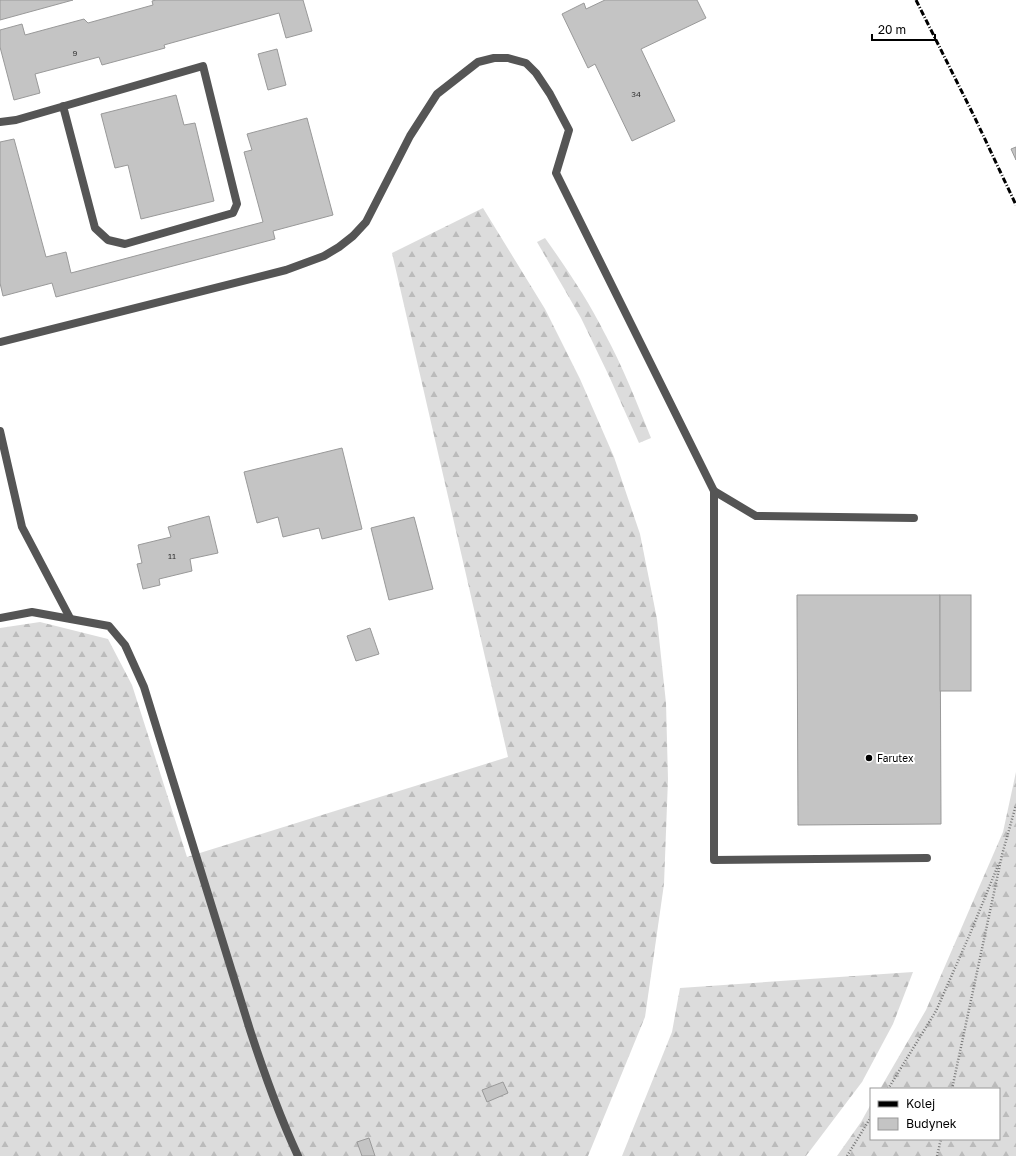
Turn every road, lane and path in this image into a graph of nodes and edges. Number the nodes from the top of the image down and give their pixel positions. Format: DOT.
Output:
graph roads {
  1 [pos="63,106"];
  2 [pos="0,122"];
  3 [pos="0,342"];
  4 [pos="0,431"];
  5 [pos="714,491"];
  6 [pos="914,518"];
  7 [pos="0,618"];
  8 [pos="70,618"];
  9 [pos="1016,805"];
  10 [pos="1002,855"];
  11 [pos="928,858"];
  12 [pos="889,1088"];
  13 [pos="952,1088"];
  14 [pos="870,1119"];
  15 [pos="941,1140"];
  16 [pos="298,1156"];
  17 [pos="847,1156"];
  18 [pos="937,1156"];
  1 -- 1 [label="lane"];
  1 -- 2 [label="lane"];
  3 -- 5 [label="lane"];
  4 -- 8 [label="lane"];
  5 -- 6 [label="lane"];
  5 -- 11 [label="lane"];
  7 -- 8 [label="lane"];
  8 -- 16 [label="lane"];
  9 -- 10 [label="path"];
  10 -- 12 [label="path"];
  10 -- 13 [label="path"];
  14 -- 17 [label="path"];
  15 -- 18 [label="path"];
}
